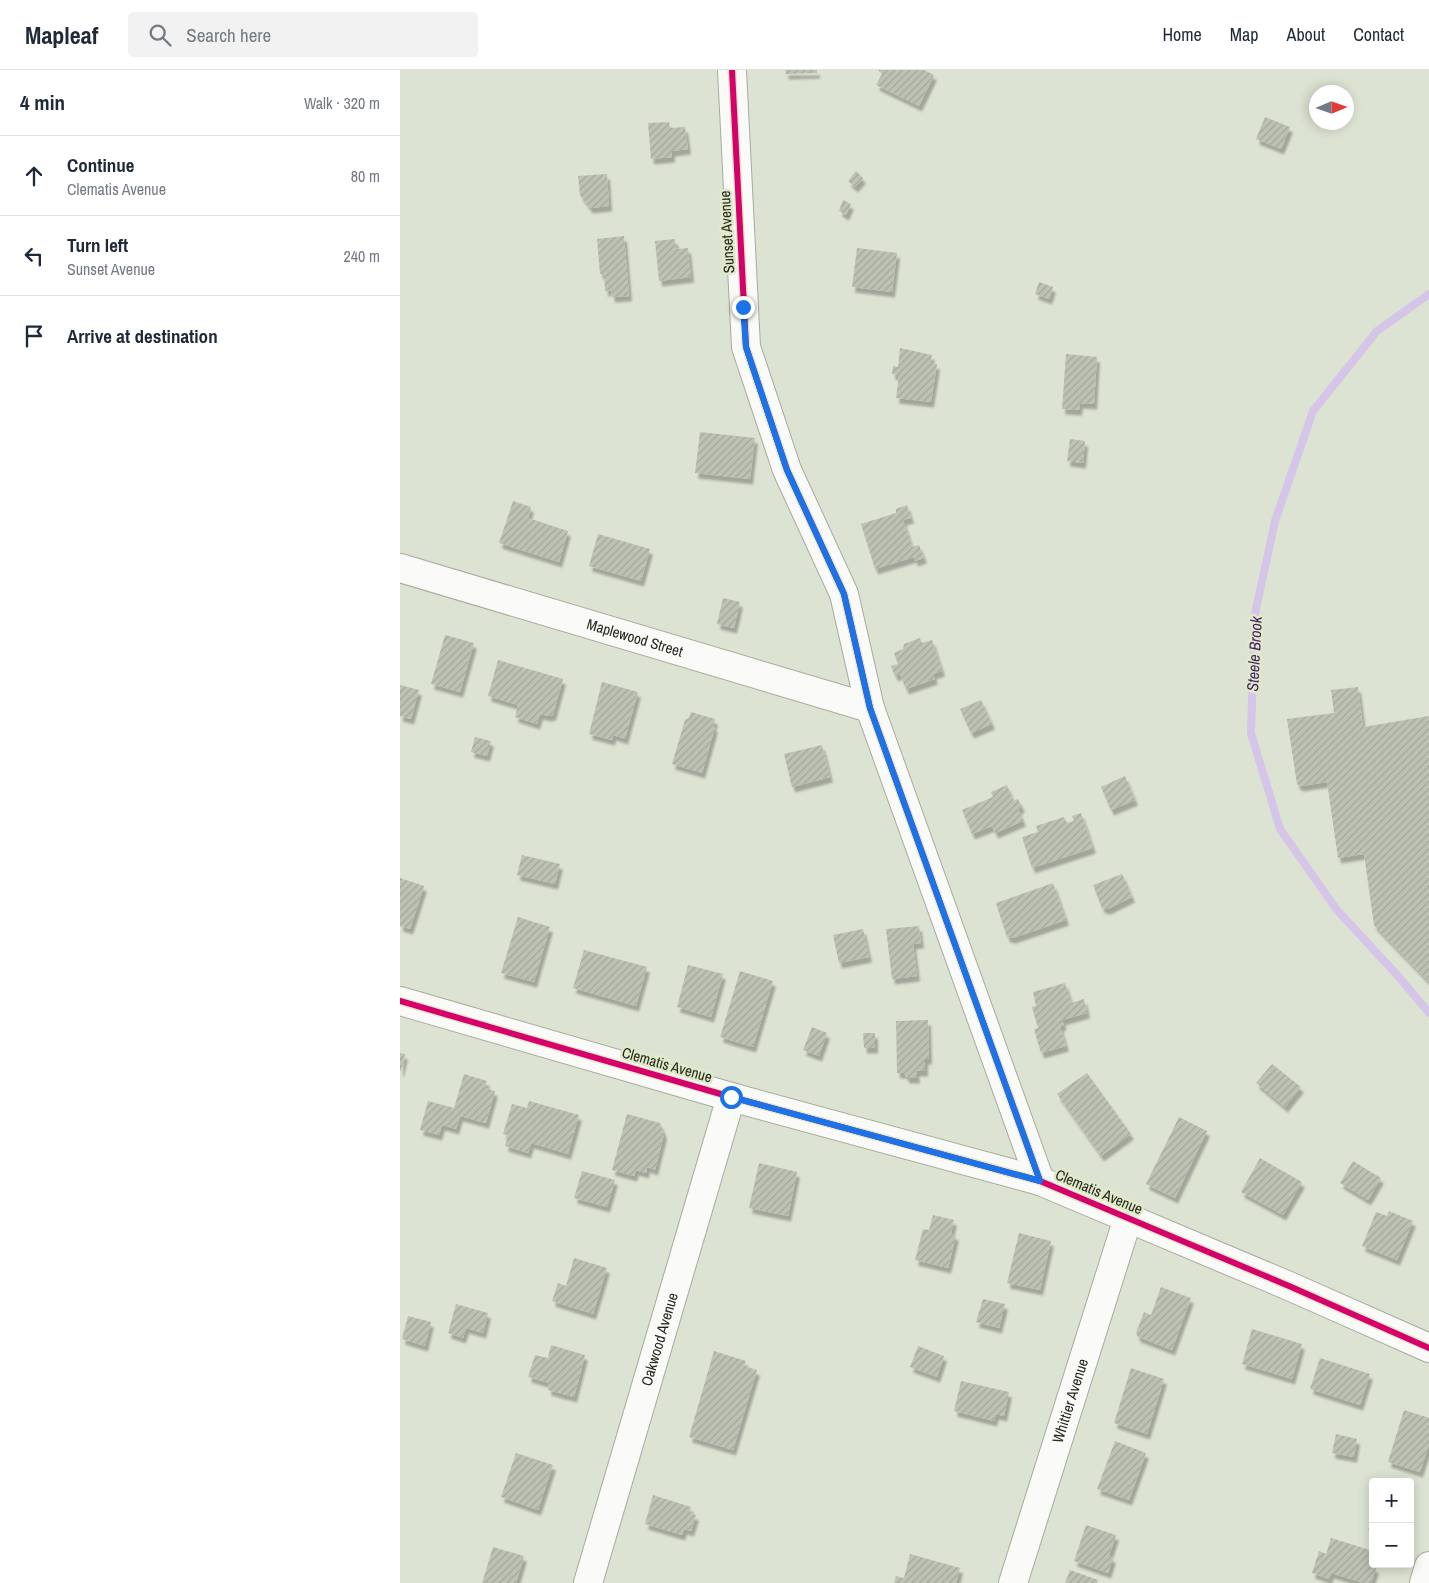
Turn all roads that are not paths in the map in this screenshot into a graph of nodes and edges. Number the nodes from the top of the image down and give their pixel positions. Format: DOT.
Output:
graph roads {
  1 [pos="732,70"];
  2 [pos="400,568"];
  3 [pos="870,708"];
  4 [pos="400,1001"];
  5 [pos="731,1097"];
  6 [pos="1040,1181"];
  7 [pos="1128,1218"];
  8 [pos="1429,1348"];
  9 [pos="1429,1566"];
  10 [pos="588,1583"];
  11 [pos="1013,1583"];
  12 [pos="1424,1583"];
  1 -- 3 [label="street, Sunset Avenue"];
  2 -- 3 [label="street, Maplewood Street"];
  3 -- 6 [label="street, Sunset Avenue"];
  4 -- 5 [label="street, Clematis Avenue"];
  5 -- 6 [label="street, Clematis Avenue"];
  5 -- 10 [label="street, Oakwood Avenue"];
  6 -- 7 [label="street, Clematis Avenue"];
  7 -- 8 [label="street, Clematis Avenue"];
  7 -- 11 [label="street, Whittier Avenue"];
  9 -- 12 [label="street"];
}
